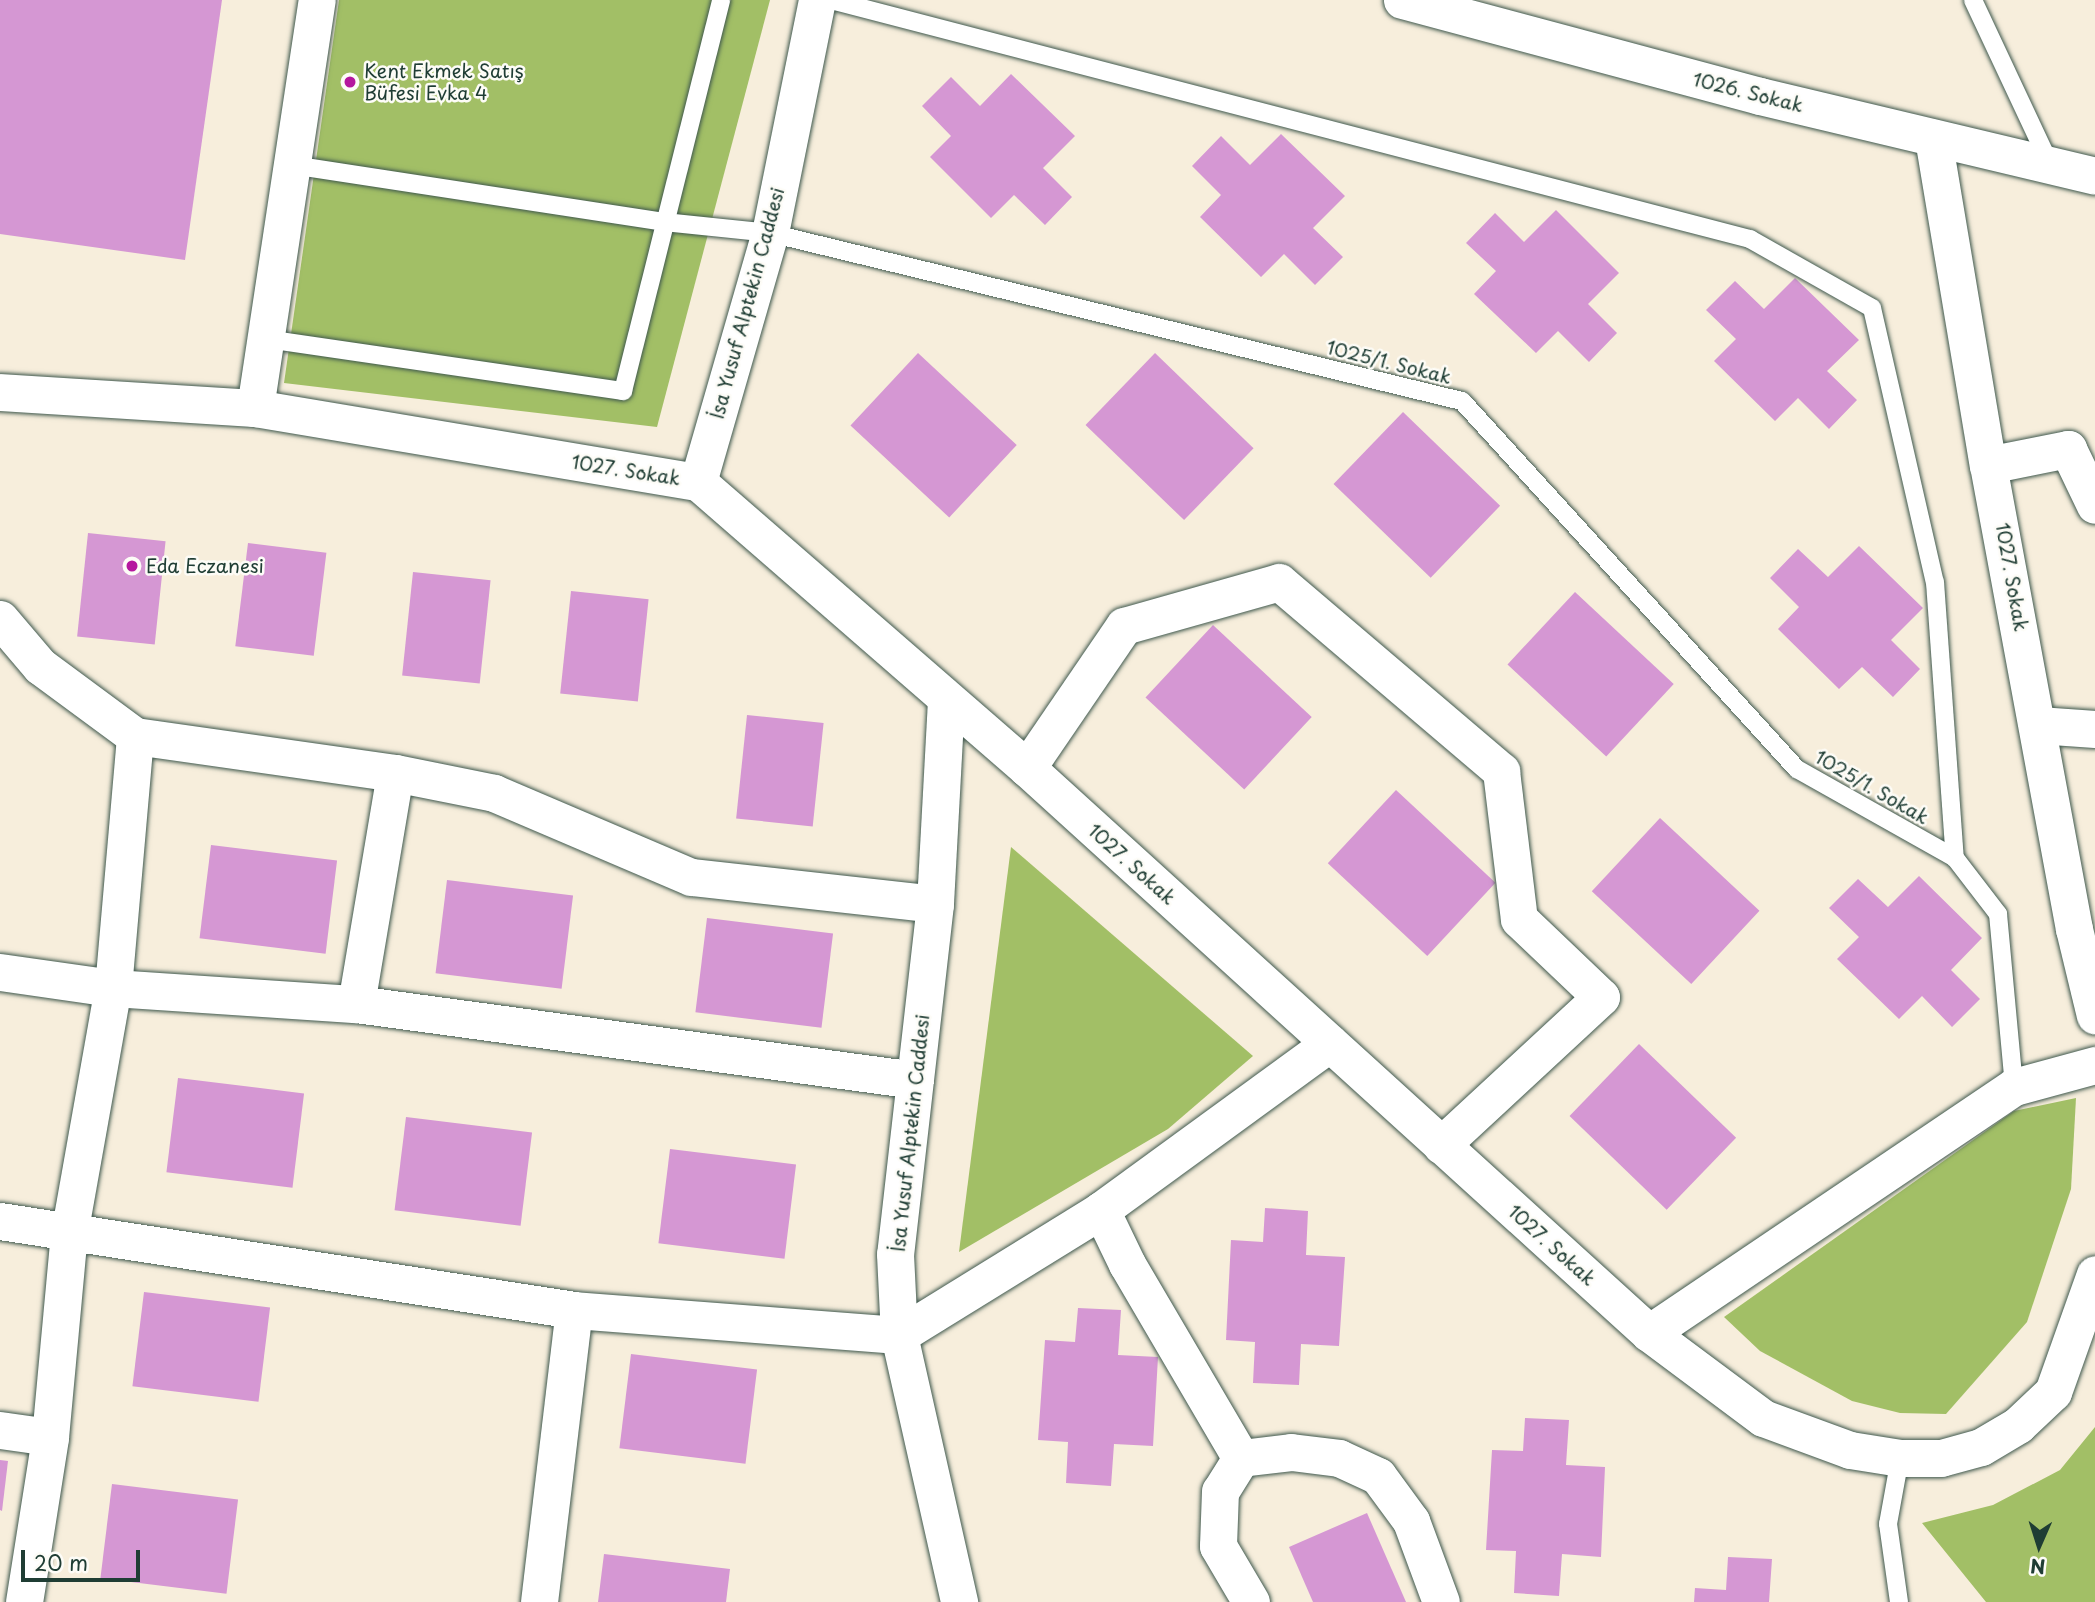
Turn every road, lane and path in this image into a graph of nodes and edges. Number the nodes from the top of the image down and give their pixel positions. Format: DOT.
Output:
graph roads {
  1 [pos="317,0"];
  2 [pos="721,0"];
  3 [pos="817,0"];
  4 [pos="831,0"];
  5 [pos="1402,0"];
  6 [pos="1973,0"];
  7 [pos="1933,138"];
  8 [pos="2049,162"];
  9 [pos="292,165"];
  10 [pos="2095,176"];
  11 [pos="664,222"];
  12 [pos="769,233"];
  13 [pos="266,339"];
  14 [pos="0,392"];
  15 [pos="255,408"];
  16 [pos="1988,465"];
  17 [pos="698,482"];
  18 [pos="2095,505"];
  19 [pos="0,619"];
  20 [pos="946,700"];
  21 [pos="2038,726"];
  22 [pos="2095,729"];
  23 [pos="135,736"];
  24 [pos="1027,768"];
  25 [pos="395,773"];
  26 [pos="1955,858"];
  27 [pos="935,904"];
  28 [pos="0,972"];
  29 [pos="113,988"];
  30 [pos="356,1004"];
  31 [pos="2095,1016"];
  32 [pos="1330,1043"];
  33 [pos="2095,1065"];
  34 [pos="915,1080"];
  35 [pos="2014,1087"];
  36 [pos="1441,1145"];
  37 [pos="1101,1210"];
  38 [pos="0,1221"];
  39 [pos="69,1234"];
  40 [pos="2095,1274"];
  41 [pos="574,1310"];
  42 [pos="1649,1333"];
  43 [pos="899,1335"];
  44 [pos="0,1430"];
  45 [pos="50,1437"];
  46 [pos="1241,1458"];
  47 [pos="1900,1458"];
  48 [pos="24,1602"];
  49 [pos="539,1602"];
  50 [pos="959,1602"];
  51 [pos="1251,1602"];
  52 [pos="1441,1602"];
  53 [pos="1899,1602"];
  1 -- 9 [label="street"];
  2 -- 11 [label="lane"];
  3 -- 12 [label="street, İsa Yusuf Alptekin Caddesi"];
  4 -- 26 [label="lane"];
  5 -- 7 [label="street, 1026. Sokak"];
  6 -- 8 [label="lane"];
  7 -- 8 [label="street, 1026. Sokak"];
  7 -- 16 [label="street, 1027. Sokak"];
  8 -- 10 [label="street, 1026. Sokak"];
  9 -- 11 [label="lane, 1025/1. Sokak"];
  9 -- 13 [label="street"];
  11 -- 12 [label="lane, 1025/1. Sokak"];
  11 -- 13 [label="lane"];
  12 -- 17 [label="street, İsa Yusuf Alptekin Caddesi"];
  12 -- 26 [label="lane, 1025/1. Sokak"];
  13 -- 15 [label="street"];
  14 -- 15 [label="street, 1027. Sokak"];
  15 -- 17 [label="street, 1027. Sokak"];
  16 -- 18 [label="street"];
  16 -- 21 [label="street, 1027. Sokak"];
  17 -- 20 [label="street, 1027. Sokak"];
  19 -- 23 [label="street"];
  20 -- 24 [label="street, 1027. Sokak"];
  20 -- 27 [label="street, İsa Yusuf Alptekin Caddesi"];
  21 -- 22 [label="street"];
  21 -- 31 [label="street, 1027. Sokak"];
  23 -- 25 [label="street"];
  23 -- 29 [label="street"];
  24 -- 32 [label="street, 1027. Sokak"];
  24 -- 36 [label="street"];
  25 -- 27 [label="street"];
  25 -- 30 [label="street"];
  26 -- 35 [label="lane"];
  27 -- 34 [label="street, İsa Yusuf Alptekin Caddesi"];
  28 -- 29 [label="street"];
  29 -- 30 [label="street"];
  29 -- 39 [label="street"];
  30 -- 34 [label="street"];
  32 -- 36 [label="street, 1027. Sokak"];
  32 -- 37 [label="street"];
  33 -- 35 [label="street"];
  34 -- 43 [label="street, İsa Yusuf Alptekin Caddesi"];
  35 -- 42 [label="street"];
  36 -- 42 [label="street, 1027. Sokak"];
  37 -- 43 [label="street"];
  37 -- 46 [label="street"];
  38 -- 39 [label="street"];
  39 -- 41 [label="street"];
  39 -- 45 [label="street"];
  40 -- 47 [label="street, 1027. Sokak"];
  41 -- 43 [label="street"];
  41 -- 49 [label="street"];
  42 -- 47 [label="street, 1027. Sokak"];
  43 -- 50 [label="street, İsa Yusuf Alptekin Caddesi"];
  44 -- 45 [label="street"];
  45 -- 48 [label="street"];
  46 -- 51 [label="street"];
  46 -- 52 [label="street"];
  47 -- 53 [label="lane"];
}
